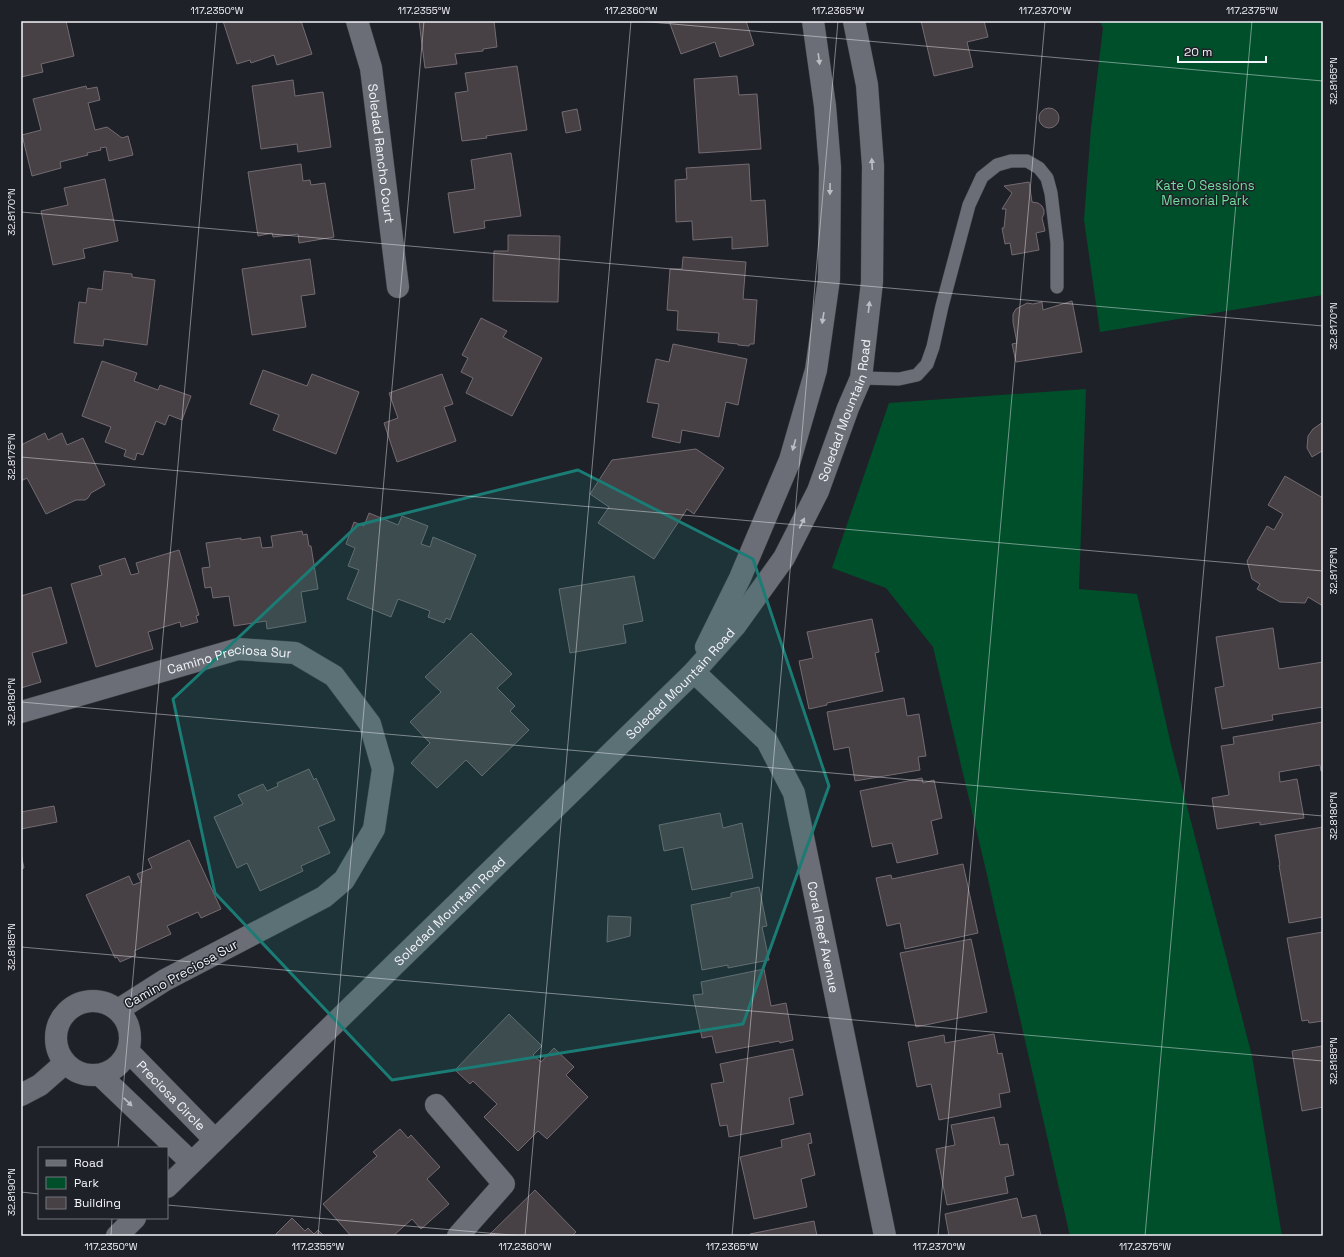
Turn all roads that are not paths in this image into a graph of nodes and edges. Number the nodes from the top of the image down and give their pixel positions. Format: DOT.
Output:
graph roads {
  1 [pos="358,21"];
  2 [pos="813,21"];
  3 [pos="854,21"];
  4 [pos="398,287"];
  5 [pos="1058,287"];
  6 [pos="861,378"];
  7 [pos="694,672"];
  8 [pos="21,712"];
  9 [pos="118,1010"];
  10 [pos="128,1051"];
  11 [pos="65,1063"];
  12 [pos="100,1075"];
  13 [pos="21,1095"];
  14 [pos="436,1105"];
  15 [pos="215,1140"];
  16 [pos="191,1162"];
  17 [pos="168,1186"];
  18 [pos="134,1219"];
  19 [pos="117,1236"];
  20 [pos="458,1236"];
  21 [pos="885,1236"];
  1 -- 4 [label="street, Soledad Rancho Court"];
  2 -- 7 [label="street, one-way"];
  6 -- 3 [label="street, Soledad Mountain Road, one-way"];
  5 -- 6 [label="lane"];
  7 -- 6 [label="street, Soledad Mountain Road, one-way"];
  7 -- 15 [label="street, Soledad Mountain Road"];
  7 -- 21 [label="street, Coral Reef Avenue"];
  8 -- 9 [label="street, Camino Preciosa Sur"];
  9 -- 10 [label="street"];
  9 -- 11 [label="street"];
  10 -- 12 [label="street"];
  10 -- 15 [label="street, Preciosa Circle"];
  11 -- 12 [label="street"];
  11 -- 13 [label="street"];
  12 -- 16 [label="street, one-way"];
  14 -- 20 [label="street"];
  15 -- 16 [label="street, Soledad Mountain Road"];
  16 -- 17 [label="street, Soledad Mountain Road"];
  18 -- 19 [label="street"];
}
